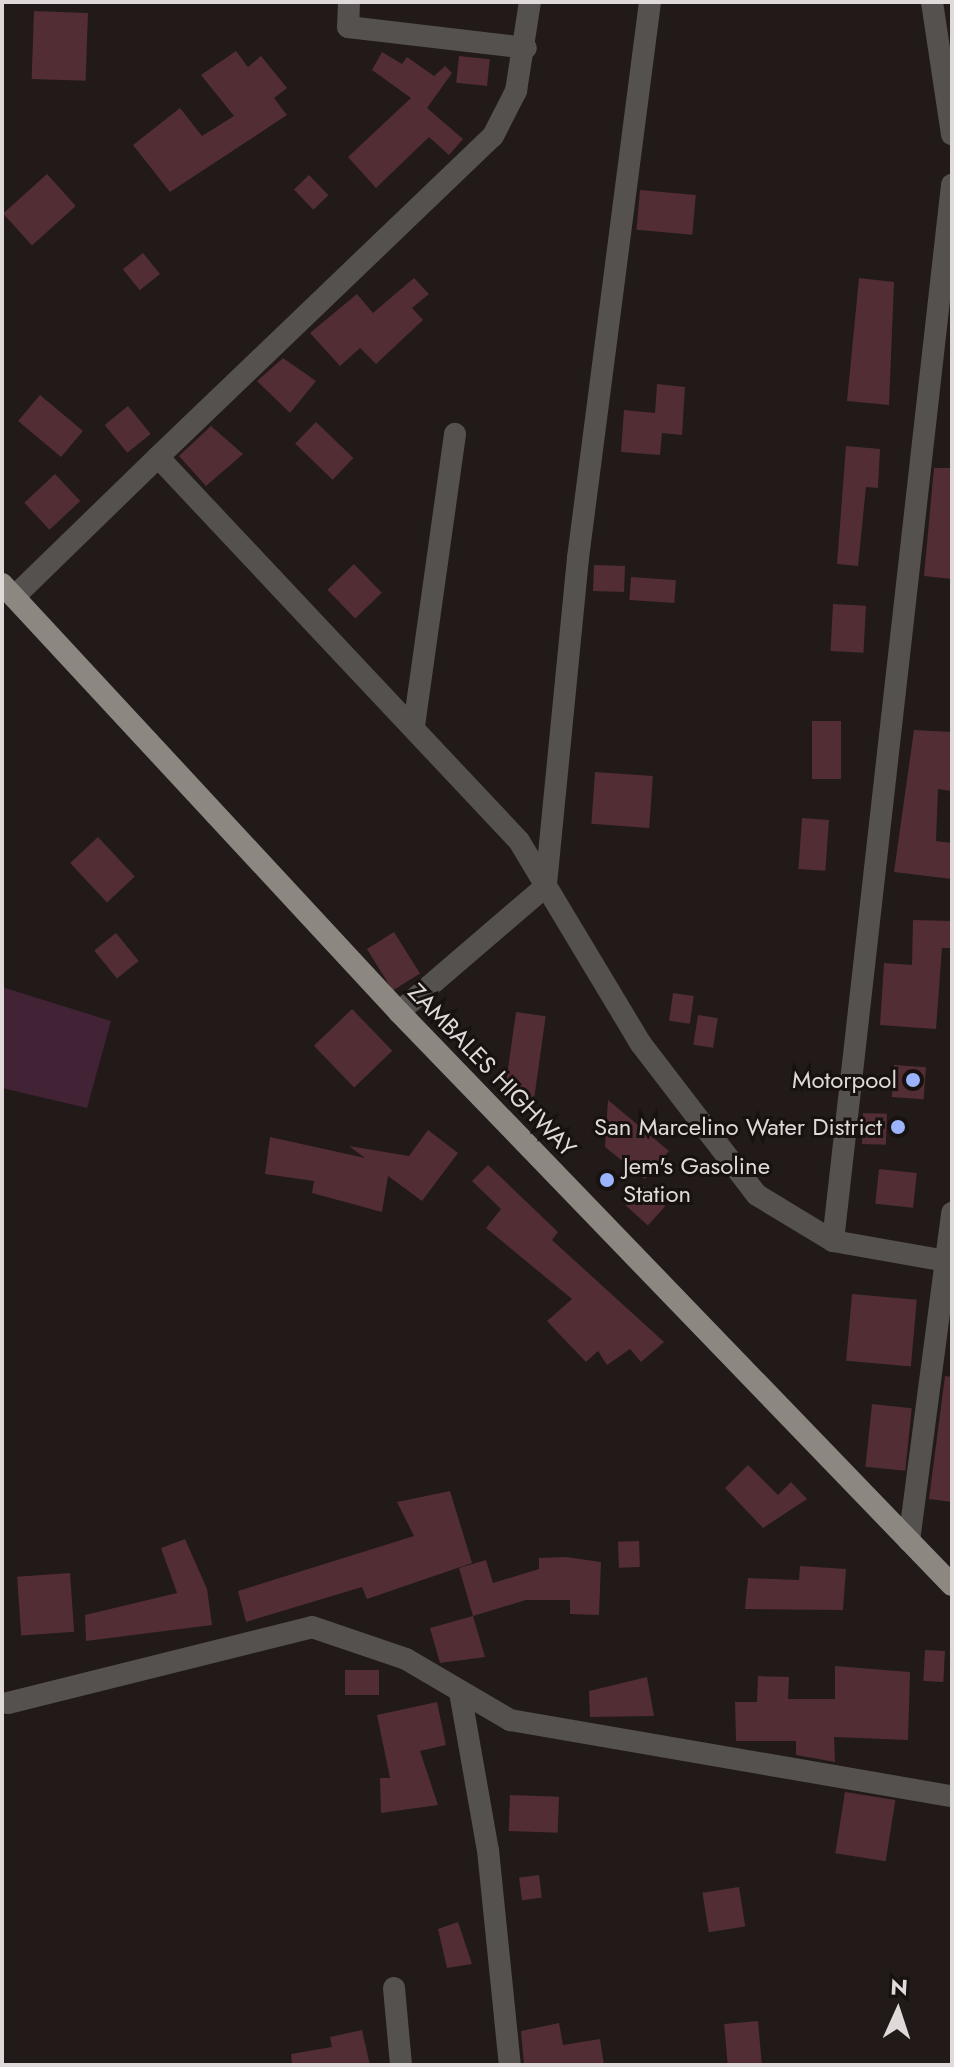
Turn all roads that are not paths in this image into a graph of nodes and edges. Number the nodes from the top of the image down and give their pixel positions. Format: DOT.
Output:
graph roads {
  1 [pos="349,2"];
  2 [pos="530,2"];
  3 [pos="650,2"];
  4 [pos="932,2"];
  5 [pos="526,48"];
  6 [pos="952,134"];
  7 [pos="952,185"];
  8 [pos="455,434"];
  9 [pos="158,457"];
  10 [pos="8,590"];
  11 [pos="414,726"];
  12 [pos="546,886"];
  13 [pos="399,1012"];
  14 [pos="952,1213"];
  15 [pos="833,1241"];
  16 [pos="948,1261"];
  17 [pos="909,1541"];
  18 [pos="952,1585"];
  19 [pos="460,1692"];
  20 [pos="8,1703"];
  21 [pos="952,1796"];
  22 [pos="394,1988"];
  23 [pos="401,2065"];
  24 [pos="510,2065"];
  1 -- 5 [label="street"];
  2 -- 5 [label="street"];
  3 -- 12 [label="street"];
  4 -- 6 [label="street"];
  5 -- 9 [label="street"];
  7 -- 15 [label="street"];
  8 -- 11 [label="street"];
  9 -- 10 [label="street"];
  9 -- 11 [label="street"];
  10 -- 13 [label="main road, ZAMBALES HIGHWAY"];
  11 -- 12 [label="street"];
  12 -- 13 [label="street"];
  12 -- 15 [label="street"];
  13 -- 17 [label="main road, ZAMBALES HIGHWAY"];
  14 -- 16 [label="street"];
  15 -- 16 [label="street"];
  16 -- 17 [label="street"];
  17 -- 18 [label="main road, ZAMBALES HIGHWAY"];
  19 -- 20 [label="street"];
  19 -- 21 [label="street"];
  19 -- 24 [label="street"];
  22 -- 23 [label="street"];
}
